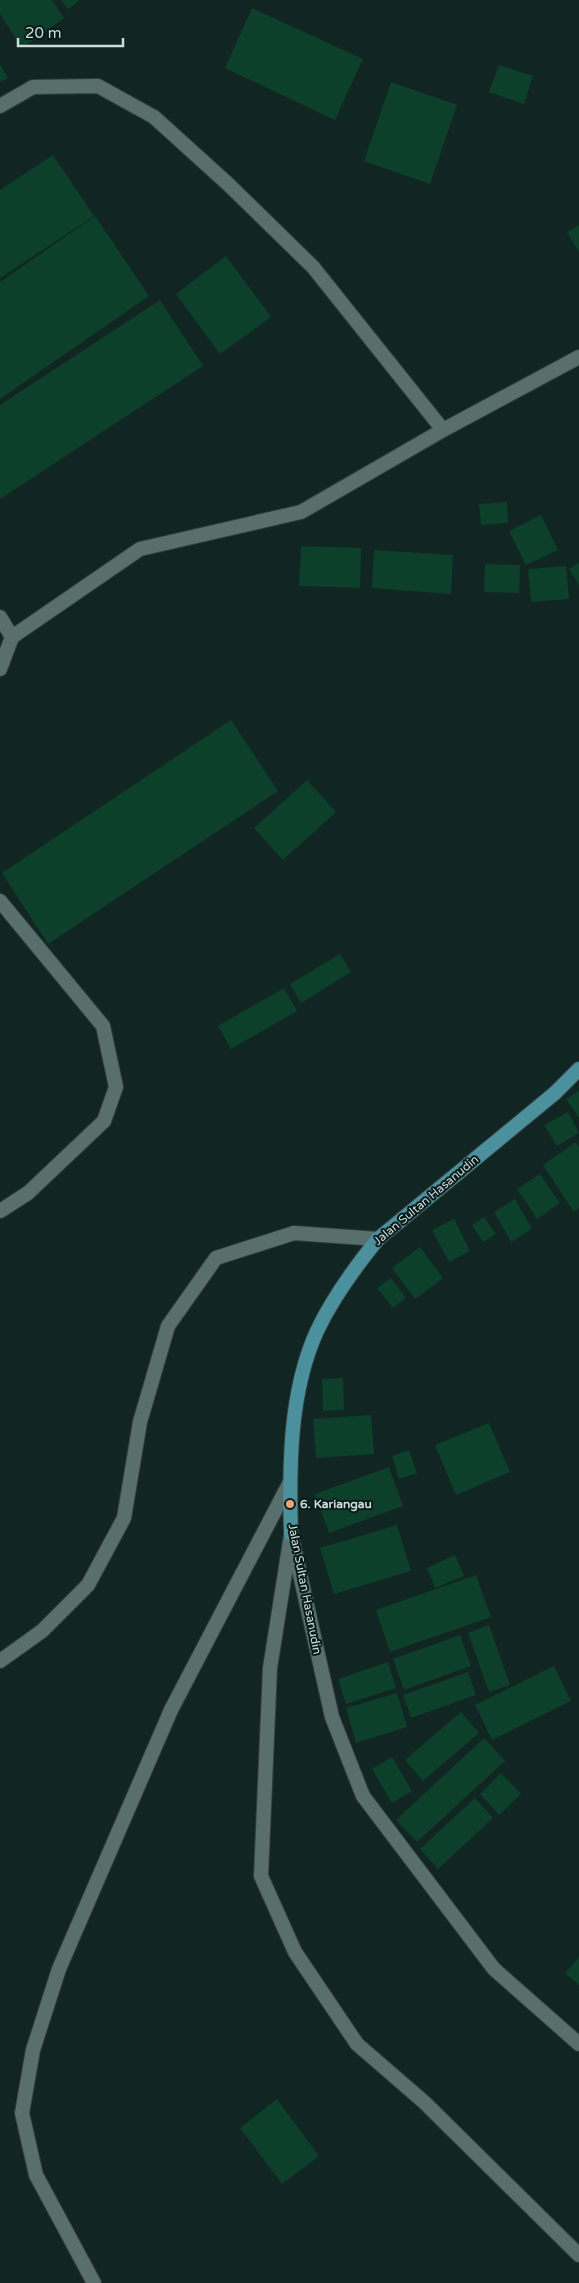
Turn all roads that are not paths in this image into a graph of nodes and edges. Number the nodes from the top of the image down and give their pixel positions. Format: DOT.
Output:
graph roads {
  1 [pos="0,106"];
  2 [pos="579,357"];
  3 [pos="443,430"];
  4 [pos="0,618"];
  5 [pos="12,637"];
  6 [pos="0,669"];
  7 [pos="0,901"];
  8 [pos="579,1069"];
  9 [pos="0,1211"];
  10 [pos="378,1239"];
  11 [pos="289,1484"];
  12 [pos="291,1534"];
  13 [pos="0,1661"];
  14 [pos="579,2044"];
  15 [pos="579,2255"];
  16 [pos="94,2283"];
  1 -- 3 [label="street"];
  2 -- 3 [label="street"];
  3 -- 5 [label="street"];
  4 -- 5 [label="street"];
  5 -- 6 [label="street"];
  7 -- 9 [label="street"];
  8 -- 10 [label="main road, Jalan Sultan Hasanudin"];
  10 -- 11 [label="main road, Jalan Sultan Hasanudin"];
  10 -- 13 [label="street"];
  11 -- 12 [label="main road, Jalan Sultan Hasanudin"];
  11 -- 16 [label="street"];
  12 -- 14 [label="street, Jalan Sultan Hasanudin"];
  12 -- 15 [label="street"];
}
